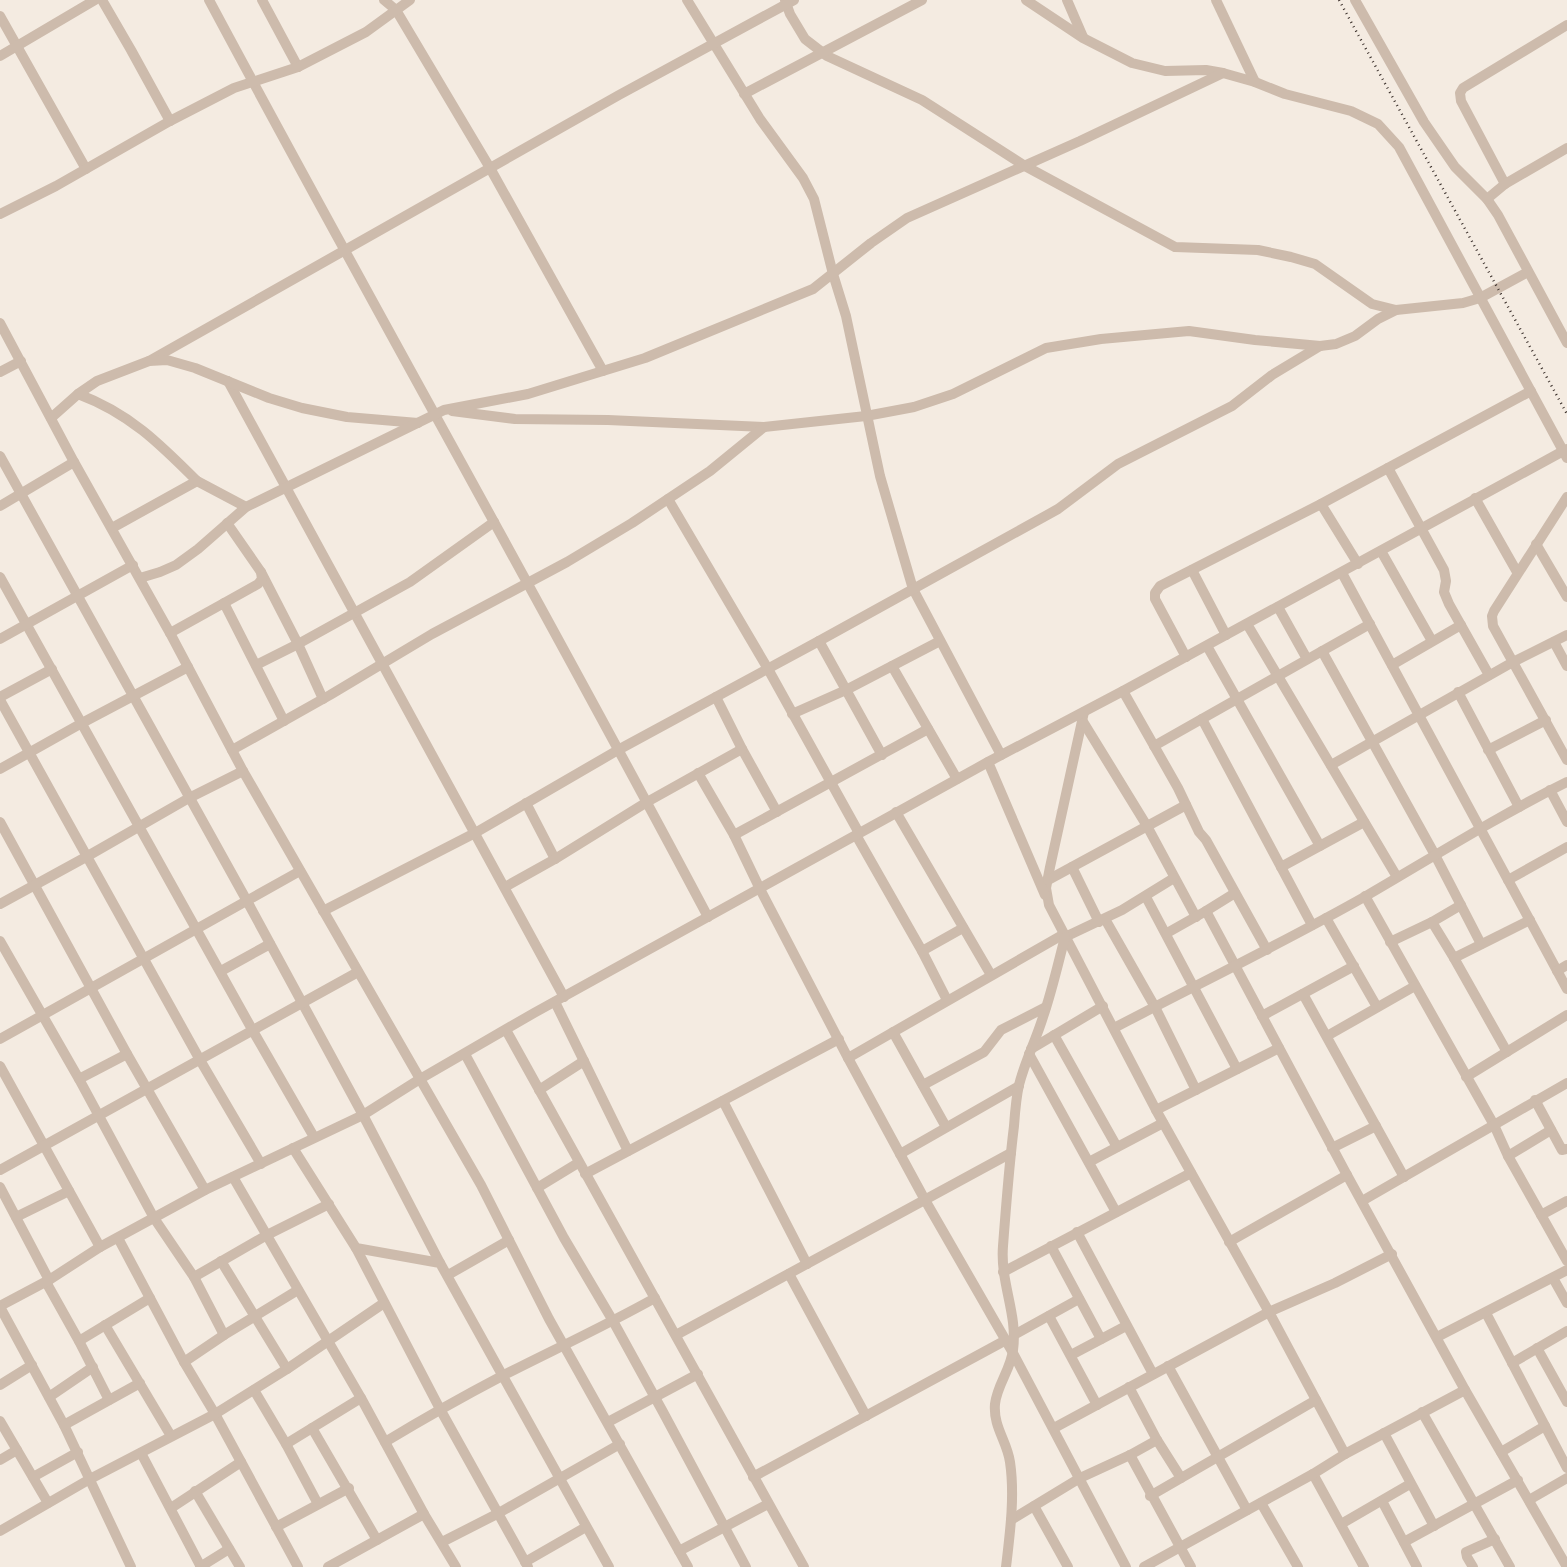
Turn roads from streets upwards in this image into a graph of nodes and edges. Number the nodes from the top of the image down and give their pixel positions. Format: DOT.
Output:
graph roads {
  1 [pos="95,0"];
  2 [pos="102,0"];
  3 [pos="209,0"];
  4 [pos="262,0"];
  5 [pos="384,0"];
  6 [pos="410,0"];
  7 [pos="687,0"];
  8 [pos="922,0"];
  9 [pos="1026,0"];
  10 [pos="1067,0"];
  11 [pos="1216,0"];
  12 [pos="1354,0"];
  13 [pos="788,1"];
  14 [pos="907,3"];
  15 [pos="396,10"];
  16 [pos="0,16"];
  17 [pos="1567,25"];
  18 [pos="1083,38"];
  19 [pos="713,44"];
  20 [pos="17,46"];
  21 [pos="822,53"];
  22 [pos="0,56"];
  23 [pos="298,67"];
  24 [pos="1223,73"];
  25 [pos="252,82"];
  26 [pos="1255,82"];
  27 [pos="744,94"];
  28 [pos="170,121"];
  29 [pos="1567,148"];
  30 [pos="1025,166"];
  31 [pos="490,168"];
  32 [pos="86,169"];
  33 [pos="1505,184"];
  34 [pos="1487,199"];
  35 [pos="0,214"];
  36 [pos="345,250"];
  37 [pos="1528,272"];
  38 [pos="832,274"];
  39 [pos="1480,298"];
  40 [pos="1396,310"];
  41 [pos="0,323"];
  42 [pos="1567,344"];
  43 [pos="1320,346"];
  44 [pos="149,361"];
  45 [pos="21,362"];
  46 [pos="603,371"];
  47 [pos="0,372"];
  48 [pos="228,381"];
  49 [pos="1531,392"];
  50 [pos="78,394"];
  51 [pos="444,410"];
  52 [pos="434,415"];
  53 [pos="866,416"];
  54 [pos="51,418"];
  55 [pos="419,423"];
  56 [pos="764,426"];
  57 [pos="1566,453"];
  58 [pos="0,456"];
  59 [pos="74,462"];
  60 [pos="1388,468"];
  61 [pos="196,481"];
  62 [pos="285,488"];
  63 [pos="21,494"];
  64 [pos="1567,496"];
  65 [pos="1475,498"];
  66 [pos="668,499"];
  67 [pos="1321,504"];
  68 [pos="0,506"];
  69 [pos="246,507"];
  70 [pos="227,522"];
  71 [pos="494,522"];
  72 [pos="112,528"];
  73 [pos="1421,528"];
  74 [pos="1536,544"];
  75 [pos="1381,551"];
  76 [pos="1358,564"];
  77 [pos="133,565"];
  78 [pos="1192,570"];
  79 [pos="261,572"];
  80 [pos="1518,572"];
  81 [pos="1342,573"];
  82 [pos="0,577"];
  83 [pos="140,578"];
  84 [pos="527,583"];
  85 [pos="913,590"];
  86 [pos="78,594"];
  87 [pos="1567,597"];
  88 [pos="224,604"];
  89 [pos="1278,607"];
  90 [pos="354,613"];
  91 [pos="26,624"];
  92 [pos="1247,624"];
  93 [pos="1370,624"];
  94 [pos="1461,625"];
  95 [pos="170,633"];
  96 [pos="1226,635"];
  97 [pos="1567,635"];
  98 [pos="0,639"];
  99 [pos="820,641"];
  100 [pos="940,641"];
  101 [pos="1432,641"];
  102 [pos="1554,642"];
  103 [pos="298,644"];
  104 [pos="1207,646"];
  105 [pos="1322,651"];
  106 [pos="1186,657"];
  107 [pos="1307,660"];
  108 [pos="382,662"];
  109 [pos="1513,662"];
  110 [pos="1392,664"];
  111 [pos="256,665"];
  112 [pos="892,666"];
  113 [pos="1567,666"];
  114 [pos="188,668"];
  115 [pos="52,669"];
  116 [pos="768,669"];
  117 [pos="1489,675"];
  118 [pos="1279,676"];
  119 [pos="846,690"];
  120 [pos="1124,691"];
  121 [pos="1458,692"];
  122 [pos="133,695"];
  123 [pos="716,697"];
  124 [pos="0,699"];
  125 [pos="323,699"];
  126 [pos="1238,699"];
  127 [pos="792,714"];
  128 [pos="1419,714"];
  129 [pos="1083,716"];
  130 [pos="1202,719"];
  131 [pos="1546,720"];
  132 [pos="284,721"];
  133 [pos="82,723"];
  134 [pos="928,729"];
  135 [pos="1373,741"];
  136 [pos="1154,746"];
  137 [pos="232,750"];
  138 [pos="618,750"];
  139 [pos="742,750"];
  140 [pos="1488,750"];
  141 [pos="29,753"];
  142 [pos="882,755"];
  143 [pos="1001,755"];
  144 [pos="1567,760"];
  145 [pos="988,762"];
  146 [pos="1331,765"];
  147 [pos="0,769"];
  148 [pos="243,771"];
  149 [pos="698,772"];
  150 [pos="957,779"];
  151 [pos="1567,782"];
  152 [pos="831,783"];
  153 [pos="1550,790"];
  154 [pos="189,798"];
  155 [pos="647,802"];
  156 [pos="526,803"];
  157 [pos="1186,805"];
  158 [pos="1519,807"];
  159 [pos="777,812"];
  160 [pos="896,812"];
  161 [pos="0,822"];
  162 [pos="1364,822"];
  163 [pos="1567,822"];
  164 [pos="1147,826"];
  165 [pos="139,827"];
  166 [pos="1481,828"];
  167 [pos="475,832"];
  168 [pos="857,834"];
  169 [pos="734,835"];
  170 [pos="1320,846"];
  171 [pos="1567,847"];
  172 [pos="1435,855"];
  173 [pos="86,857"];
  174 [pos="555,859"];
  175 [pos="1072,867"];
  176 [pos="1281,867"];
  177 [pos="300,871"];
  178 [pos="1396,877"];
  179 [pos="1174,878"];
  180 [pos="1048,880"];
  181 [pos="1508,880"];
  182 [pos="34,885"];
  183 [pos="505,888"];
  184 [pos="760,889"];
  185 [pos="1235,893"];
  186 [pos="1146,896"];
  187 [pos="1365,896"];
  188 [pos="247,902"];
  189 [pos="0,904"];
  190 [pos="1049,905"];
  191 [pos="1461,905"];
  192 [pos="323,911"];
  193 [pos="1206,912"];
  194 [pos="708,917"];
  195 [pos="1196,917"];
  196 [pos="1326,918"];
  197 [pos="1102,920"];
  198 [pos="1530,920"];
  199 [pos="1432,922"];
  200 [pos="1312,925"];
  201 [pos="963,928"];
  202 [pos="198,930"];
  203 [pos="1167,933"];
  204 [pos="1064,936"];
  205 [pos="0,941"];
  206 [pos="1390,942"];
  207 [pos="270,944"];
  208 [pos="1482,944"];
  209 [pos="1267,950"];
  210 [pos="922,951"];
  211 [pos="1454,958"];
  212 [pos="144,959"];
  213 [pos="1567,965"];
  214 [pos="1354,966"];
  215 [pos="1236,967"];
  216 [pos="221,971"];
  217 [pos="1557,971"];
  218 [pos="358,972"];
  219 [pos="991,975"];
  220 [pos="1415,986"];
  221 [pos="92,987"];
  222 [pos="1194,987"];
  223 [pos="1567,989"];
  224 [pos="1303,994"];
  225 [pos="560,999"];
  226 [pos="948,1000"];
  227 [pos="302,1002"];
  228 [pos="1103,1006"];
  229 [pos="1046,1007"];
  230 [pos="1155,1007"];
  231 [pos="1377,1007"];
  232 [pos="1567,1015"];
  233 [pos="42,1016"];
  234 [pos="1262,1016"];
  235 [pos="1114,1028"];
  236 [pos="253,1030"];
  237 [pos="506,1030"];
  238 [pos="893,1032"];
  239 [pos="1054,1035"];
  240 [pos="1327,1036"];
  241 [pos="0,1039"];
  242 [pos="838,1039"];
  243 [pos="1279,1048"];
  244 [pos="1030,1051"];
  245 [pos="1507,1052"];
  246 [pos="127,1054"];
  247 [pos="465,1054"];
  248 [pos="848,1058"];
  249 [pos="200,1060"];
  250 [pos="584,1061"];
  251 [pos="0,1066"];
  252 [pos="1238,1069"];
  253 [pos="1466,1077"];
  254 [pos="78,1079"];
  255 [pos="420,1079"];
  256 [pos="1567,1083"];
  257 [pos="923,1086"];
  258 [pos="1019,1086"];
  259 [pos="147,1089"];
  260 [pos="539,1090"];
  261 [pos="1196,1090"];
  262 [pos="1535,1100"];
  263 [pos="723,1101"];
  264 [pos="1156,1110"];
  265 [pos="363,1114"];
  266 [pos="98,1117"];
  267 [pos="1163,1123"];
  268 [pos="1494,1125"];
  269 [pos="1376,1126"];
  270 [pos="946,1128"];
  271 [pos="1551,1130"];
  272 [pos="314,1137"];
  273 [pos="44,1145"];
  274 [pos="1117,1147"];
  275 [pos="293,1148"];
  276 [pos="1332,1148"];
  277 [pos="1567,1149"];
  278 [pos="628,1151"];
  279 [pos="1011,1153"];
  280 [pos="900,1154"];
  281 [pos="1508,1156"];
  282 [pos="1089,1162"];
  283 [pos="578,1163"];
  284 [pos="262,1164"];
  285 [pos="0,1170"];
  286 [pos="1191,1173"];
  287 [pos="585,1174"];
  288 [pos="1347,1175"];
  289 [pos="233,1177"];
  290 [pos="1404,1177"];
  291 [pos="0,1187"];
  292 [pos="537,1188"];
  293 [pos="205,1190"];
  294 [pos="68,1191"];
  295 [pos="925,1200"];
  296 [pos="1362,1201"];
  297 [pos="1567,1201"];
  298 [pos="329,1204"];
  299 [pos="1116,1212"];
  300 [pos="1541,1215"];
  301 [pos="16,1217"];
  302 [pos="154,1218"];
  303 [pos="1077,1232"];
  304 [pos="267,1235"];
  305 [pos="118,1238"];
  306 [pos="509,1240"];
  307 [pos="1229,1242"];
  308 [pos="1051,1246"];
  309 [pos="100,1247"];
  310 [pos="356,1248"];
  311 [pos="1392,1254"];
  312 [pos="1567,1260"];
  313 [pos="221,1261"];
  314 [pos="440,1263"];
  315 [pos="807,1264"];
  316 [pos="1567,1270"];
  317 [pos="1003,1272"];
  318 [pos="789,1274"];
  319 [pos="448,1275"];
  320 [pos="194,1277"];
  321 [pos="1553,1278"];
  322 [pos="47,1281"];
  323 [pos="298,1290"];
  324 [pos="150,1298"];
  325 [pos="655,1298"];
  326 [pos="1079,1299"];
  327 [pos="384,1303"];
  328 [pos="1567,1303"];
  329 [pos="0,1306"];
  330 [pos="1269,1312"];
  331 [pos="1486,1313"];
  332 [pos="1049,1316"];
  333 [pos="254,1317"];
  334 [pos="613,1321"];
  335 [pos="105,1325"];
  336 [pos="1126,1326"];
  337 [pos="1567,1331"];
  338 [pos="224,1335"];
  339 [pos="676,1335"];
  340 [pos="1010,1338"];
  341 [pos="1437,1338"];
  342 [pos="1102,1339"];
  343 [pos="79,1341"];
  344 [pos="327,1341"];
  345 [pos="565,1346"];
  346 [pos="1537,1348"];
  347 [pos="1013,1353"];
  348 [pos="1071,1355"];
  349 [pos="184,1362"];
  350 [pos="1512,1363"];
  351 [pos="32,1365"];
  352 [pos="1168,1366"];
  353 [pos="93,1367"];
  354 [pos="287,1369"];
  355 [pos="698,1374"];
  356 [pos="1153,1374"];
  357 [pos="503,1376"];
  358 [pos="140,1383"];
  359 [pos="0,1385"];
  360 [pos="1129,1387"];
  361 [pos="254,1390"];
  362 [pos="1465,1390"];
  363 [pos="49,1397"];
  364 [pos="655,1397"];
  365 [pos="361,1398"];
  366 [pos="109,1400"];
  367 [pos="1316,1400"];
  368 [pos="1567,1402"];
  369 [pos="1097,1405"];
  370 [pos="440,1409"];
  371 [pos="1422,1412"];
  372 [pos="215,1414"];
  373 [pos="866,1416"];
  374 [pos="0,1421"];
  375 [pos="608,1422"];
  376 [pos="64,1425"];
  377 [pos="1545,1426"];
  378 [pos="312,1428"];
  379 [pos="1054,1428"];
  380 [pos="1384,1433"];
  381 [pos="172,1436"];
  382 [pos="1157,1440"];
  383 [pos="385,1442"];
  384 [pos="286,1444"];
  385 [pos="620,1444"];
  386 [pos="17,1450"];
  387 [pos="78,1452"];
  388 [pos="1501,1452"];
  389 [pos="140,1453"];
  390 [pos="1345,1454"];
  391 [pos="1130,1455"];
  392 [pos="1218,1458"];
  393 [pos="0,1460"];
  394 [pos="241,1462"];
  395 [pos="1567,1468"];
  396 [pos="1313,1474"];
  397 [pos="33,1477"];
  398 [pos="753,1477"];
  399 [pos="1080,1478"];
  400 [pos="1181,1478"];
  401 [pos="1567,1478"];
  402 [pos="90,1479"];
  403 [pos="559,1479"];
  404 [pos="1518,1480"];
  405 [pos="1410,1484"];
  406 [pos="348,1488"];
  407 [pos="195,1491"];
  408 [pos="1150,1496"];
  409 [pos="1529,1500"];
  410 [pos="1382,1501"];
  411 [pos="48,1503"];
  412 [pos="1261,1503"];
  413 [pos="318,1504"];
  414 [pos="768,1504"];
  415 [pos="1475,1504"];
  416 [pos="1034,1506"];
  417 [pos="171,1508"];
  418 [pos="1247,1510"];
  419 [pos="424,1514"];
  420 [pos="498,1514"];
  421 [pos="1011,1520"];
  422 [pos="1340,1524"];
  423 [pos="725,1526"];
  424 [pos="1434,1526"];
  425 [pos="276,1527"];
  426 [pos="586,1527"];
  427 [pos="0,1531"];
  428 [pos="1495,1538"];
  429 [pos="377,1540"];
  430 [pos="442,1542"];
  431 [pos="1404,1542"];
  432 [pos="1180,1546"];
  433 [pos="229,1549"];
  434 [pos="679,1551"];
  435 [pos="347,1556"];
  436 [pos="527,1564"];
  437 [pos="131,1567"];
  438 [pos="201,1567"];
  439 [pos="240,1567"];
  440 [pos="298,1567"];
  441 [pos="328,1567"];
  442 [pos="352,1567"];
  443 [pos="456,1567"];
  444 [pos="609,1567"];
  445 [pos="688,1567"];
  446 [pos="746,1567"];
  447 [pos="804,1567"];
  448 [pos="1006,1567"];
  449 [pos="1068,1567"];
  450 [pos="1126,1567"];
  451 [pos="1144,1567"];
  452 [pos="1191,1567"];
  453 [pos="1298,1567"];
  454 [pos="1364,1567"];
  455 [pos="1417,1567"];
  456 [pos="1473,1567"];
  457 [pos="1510,1567"];
  458 [pos="1567,1567"];
  1 -- 20 [label="street"];
  2 -- 28 [label="street"];
  3 -- 25 [label="street"];
  4 -- 23 [label="street"];
  5 -- 15 [label="street"];
  6 -- 15 [label="street"];
  7 -- 19 [label="street"];
  8 -- 14 [label="street"];
  9 -- 18 [label="street"];
  10 -- 18 [label="street"];
  11 -- 26 [label="street"];
  12 -- 34 [label="street"];
  13 -- 19 [label="street"];
  13 -- 21 [label="street"];
  14 -- 21 [label="street"];
  15 -- 23 [label="street"];
  15 -- 31 [label="street"];
  16 -- 20 [label="street"];
  17 -- 33 [label="street"];
  18 -- 24 [label="street"];
  19 -- 27 [label="street"];
  19 -- 31 [label="street"];
  20 -- 22 [label="street"];
  20 -- 32 [label="street"];
  21 -- 27 [label="street"];
  21 -- 30 [label="street"];
  23 -- 25 [label="street"];
  24 -- 26 [label="street"];
  24 -- 30 [label="street"];
  25 -- 28 [label="street"];
  25 -- 36 [label="street"];
  26 -- 39 [label="street"];
  27 -- 38 [label="street"];
  28 -- 32 [label="street"];
  29 -- 33 [label="street"];
  30 -- 38 [label="street"];
  30 -- 40 [label="street"];
  31 -- 36 [label="street"];
  31 -- 46 [label="street"];
  32 -- 35 [label="street"];
  33 -- 34 [label="street"];
  34 -- 37 [label="street"];
  36 -- 44 [label="street"];
  36 -- 52 [label="street"];
  37 -- 39 [label="street"];
  37 -- 42 [label="street"];
  38 -- 46 [label="street"];
  38 -- 53 [label="street"];
  39 -- 40 [label="street"];
  39 -- 49 [label="street"];
  40 -- 43 [label="street"];
  41 -- 45 [label="street"];
  43 -- 53 [label="street"];
  43 -- 85 [label="street"];
  44 -- 48 [label="street"];
  44 -- 50 [label="street"];
  45 -- 47 [label="street"];
  45 -- 54 [label="street"];
  46 -- 51 [label="street"];
  48 -- 55 [label="street"];
  48 -- 62 [label="street"];
  49 -- 57 [label="street"];
  49 -- 60 [label="street"];
  50 -- 54 [label="street"];
  50 -- 61 [label="street"];
  51 -- 52 [label="street"];
  51 -- 56 [label="street"];
  52 -- 55 [label="street"];
  52 -- 71 [label="street"];
  53 -- 56 [label="street"];
  53 -- 85 [label="street"];
  54 -- 59 [label="street"];
  55 -- 62 [label="street"];
  56 -- 66 [label="street"];
  57 -- 65 [label="street"];
  58 -- 63 [label="street"];
  59 -- 63 [label="street"];
  59 -- 72 [label="street"];
  60 -- 67 [label="street"];
  60 -- 73 [label="street"];
  61 -- 69 [label="street"];
  61 -- 72 [label="street"];
  62 -- 69 [label="street"];
  62 -- 90 [label="street"];
  63 -- 68 [label="street"];
  63 -- 86 [label="street"];
  64 -- 74 [label="street"];
  65 -- 73 [label="street"];
  65 -- 80 [label="street"];
  66 -- 84 [label="street"];
  66 -- 116 [label="street"];
  67 -- 76 [label="street"];
  67 -- 78 [label="street"];
  69 -- 70 [label="street"];
  70 -- 79 [label="street"];
  70 -- 83 [label="street"];
  71 -- 84 [label="street"];
  71 -- 90 [label="street"];
  72 -- 77 [label="street"];
  73 -- 75 [label="street"];
  73 -- 94 [label="street"];
  74 -- 80 [label="street"];
  74 -- 87 [label="street"];
  75 -- 76 [label="street"];
  75 -- 101 [label="street"];
  76 -- 81 [label="street"];
  77 -- 83 [label="street"];
  77 -- 86 [label="street"];
  78 -- 96 [label="street"];
  78 -- 106 [label="street"];
  79 -- 88 [label="street"];
  79 -- 103 [label="street"];
  80 -- 109 [label="street"];
  81 -- 89 [label="street"];
  81 -- 93 [label="street"];
  82 -- 91 [label="street"];
  83 -- 95 [label="street"];
  84 -- 108 [label="street"];
  84 -- 138 [label="street"];
  85 -- 99 [label="street"];
  85 -- 100 [label="street"];
  86 -- 91 [label="street"];
  86 -- 122 [label="street"];
  88 -- 95 [label="street"];
  88 -- 111 [label="street"];
  89 -- 92 [label="street"];
  89 -- 107 [label="street"];
  90 -- 103 [label="street"];
  90 -- 108 [label="street"];
  91 -- 98 [label="street"];
  91 -- 115 [label="street"];
  92 -- 96 [label="street"];
  92 -- 118 [label="street"];
  93 -- 105 [label="street"];
  93 -- 110 [label="street"];
  94 -- 101 [label="street"];
  94 -- 117 [label="street"];
  95 -- 114 [label="street"];
  96 -- 104 [label="street"];
  97 -- 102 [label="street"];
  99 -- 116 [label="street"];
  99 -- 119 [label="street"];
  100 -- 112 [label="street"];
  100 -- 143 [label="street"];
  101 -- 110 [label="street"];
  102 -- 109 [label="street"];
  102 -- 113 [label="street"];
  103 -- 111 [label="street"];
  103 -- 125 [label="street"];
  104 -- 106 [label="street"];
  104 -- 126 [label="street"];
  105 -- 107 [label="street"];
  105 -- 135 [label="street"];
  106 -- 120 [label="street"];
  107 -- 118 [label="street"];
  108 -- 125 [label="street"];
  108 -- 167 [label="street"];
  109 -- 117 [label="street"];
  109 -- 131 [label="street"];
  110 -- 128 [label="street"];
  111 -- 132 [label="street"];
  112 -- 119 [label="street"];
  112 -- 134 [label="street"];
  114 -- 122 [label="street"];
  114 -- 137 [label="street"];
  115 -- 124 [label="street"];
  115 -- 133 [label="street"];
  116 -- 123 [label="street"];
  116 -- 127 [label="street"];
  117 -- 121 [label="street"];
  118 -- 126 [label="street"];
  118 -- 146 [label="street"];
  119 -- 127 [label="street"];
  119 -- 142 [label="street"];
  120 -- 129 [label="street"];
  120 -- 136 [label="street"];
  121 -- 128 [label="street"];
  121 -- 140 [label="street"];
  122 -- 133 [label="street"];
  122 -- 154 [label="street"];
  123 -- 138 [label="street"];
  123 -- 139 [label="street"];
  124 -- 141 [label="street"];
  125 -- 132 [label="street"];
  126 -- 130 [label="street"];
  126 -- 170 [label="street"];
  127 -- 152 [label="street"];
  128 -- 135 [label="street"];
  128 -- 166 [label="street"];
  129 -- 143 [label="street"];
  129 -- 164 [label="street"];
  129 -- 180 [label="street"];
  130 -- 136 [label="street"];
  130 -- 176 [label="street"];
  131 -- 140 [label="street"];
  131 -- 144 [label="street"];
  132 -- 137 [label="street"];
  133 -- 141 [label="street"];
  133 -- 165 [label="street"];
  134 -- 142 [label="street"];
  134 -- 150 [label="street"];
  135 -- 146 [label="street"];
  135 -- 172 [label="street"];
  136 -- 157 [label="street"];
  137 -- 148 [label="street"];
  138 -- 155 [label="street"];
  138 -- 156 [label="street"];
  139 -- 149 [label="street"];
  139 -- 159 [label="street"];
  140 -- 158 [label="street"];
  141 -- 147 [label="street"];
  141 -- 173 [label="street"];
  142 -- 152 [label="street"];
  143 -- 145 [label="street"];
  145 -- 150 [label="street"];
  145 -- 190 [label="street"];
  146 -- 162 [label="street"];
  148 -- 154 [label="street"];
  148 -- 177 [label="street"];
  149 -- 155 [label="street"];
  149 -- 169 [label="street"];
  150 -- 160 [label="street"];
  151 -- 153 [label="street"];
  152 -- 159 [label="street"];
  152 -- 168 [label="street"];
  153 -- 158 [label="street"];
  153 -- 163 [label="street"];
  154 -- 165 [label="street"];
  154 -- 188 [label="street"];
  155 -- 174 [label="street"];
  155 -- 194 [label="street"];
  156 -- 167 [label="street"];
  156 -- 174 [label="street"];
  157 -- 164 [label="street"];
  157 -- 185 [label="street"];
  158 -- 166 [label="street"];
  159 -- 169 [label="street"];
  160 -- 168 [label="street"];
  160 -- 201 [label="street"];
  161 -- 182 [label="street"];
  162 -- 170 [label="street"];
  162 -- 178 [label="street"];
  164 -- 175 [label="street"];
  164 -- 179 [label="street"];
  165 -- 173 [label="street"];
  165 -- 202 [label="street"];
  166 -- 172 [label="street"];
  166 -- 181 [label="street"];
  167 -- 183 [label="street"];
  167 -- 192 [label="street"];
  168 -- 184 [label="street"];
  168 -- 210 [label="street"];
  169 -- 184 [label="street"];
  170 -- 176 [label="street"];
  171 -- 181 [label="street"];
  172 -- 178 [label="street"];
  172 -- 191 [label="street"];
  173 -- 182 [label="street"];
  173 -- 212 [label="street"];
  174 -- 183 [label="street"];
  175 -- 180 [label="street"];
  175 -- 197 [label="street"];
  176 -- 200 [label="street"];
  177 -- 188 [label="street"];
  177 -- 192 [label="street"];
  178 -- 187 [label="street"];
  179 -- 186 [label="street"];
  179 -- 195 [label="street"];
  180 -- 190 [label="street"];
  181 -- 198 [label="street"];
  182 -- 189 [label="street"];
  182 -- 221 [label="street"];
  183 -- 225 [label="street"];
  184 -- 194 [label="street"];
  184 -- 242 [label="street"];
  185 -- 193 [label="street"];
  185 -- 209 [label="street"];
  186 -- 197 [label="street"];
  186 -- 203 [label="street"];
  187 -- 196 [label="street"];
  187 -- 206 [label="street"];
  188 -- 202 [label="street"];
  188 -- 207 [label="street"];
  190 -- 204 [label="street"];
  191 -- 199 [label="street"];
  191 -- 208 [label="street"];
  192 -- 218 [label="street"];
  193 -- 195 [label="street"];
  193 -- 215 [label="street"];
  194 -- 225 [label="street"];
  195 -- 203 [label="street"];
  196 -- 200 [label="street"];
  196 -- 214 [label="street"];
  197 -- 204 [label="street"];
  197 -- 230 [label="street"];
  198 -- 208 [label="street"];
  198 -- 217 [label="street"];
  199 -- 206 [label="street"];
  199 -- 211 [label="street"];
  200 -- 209 [label="street"];
  201 -- 210 [label="street"];
  201 -- 219 [label="street"];
  202 -- 212 [label="street"];
  202 -- 216 [label="street"];
  203 -- 222 [label="street"];
  204 -- 219 [label="street"];
  204 -- 228 [label="street"];
  204 -- 229 [label="street"];
  205 -- 233 [label="street"];
  206 -- 220 [label="street"];
  207 -- 216 [label="street"];
  207 -- 227 [label="street"];
  208 -- 211 [label="street"];
  209 -- 215 [label="street"];
  210 -- 226 [label="street"];
  211 -- 245 [label="street"];
  212 -- 221 [label="street"];
  212 -- 249 [label="street"];
  213 -- 217 [label="street"];
  214 -- 224 [label="street"];
  214 -- 231 [label="street"];
  215 -- 222 [label="street"];
  215 -- 234 [label="street"];
  216 -- 236 [label="street"];
  217 -- 223 [label="street"];
  218 -- 227 [label="street"];
  218 -- 255 [label="street"];
  219 -- 226 [label="street"];
  220 -- 231 [label="street"];
  220 -- 253 [label="street"];
  221 -- 233 [label="street"];
  221 -- 246 [label="street"];
  222 -- 230 [label="street"];
  222 -- 252 [label="street"];
  224 -- 234 [label="street"];
  224 -- 240 [label="street"];
  225 -- 237 [label="street"];
  225 -- 250 [label="street"];
  226 -- 238 [label="street"];
  227 -- 236 [label="street"];
  227 -- 265 [label="street"];
  228 -- 235 [label="street"];
  228 -- 239 [label="street"];
  229 -- 244 [label="street"];
  229 -- 257 [label="street"];
  230 -- 235 [label="street"];
  230 -- 261 [label="street"];
  231 -- 240 [label="street"];
  232 -- 245 [label="street"];
  233 -- 241 [label="street"];
  233 -- 254 [label="street"];
  234 -- 243 [label="street"];
  235 -- 264 [label="street"];
  236 -- 249 [label="street"];
  236 -- 272 [label="street"];
  237 -- 247 [label="street"];
  237 -- 260 [label="street"];
  238 -- 248 [label="street"];
  238 -- 257 [label="street"];
  239 -- 244 [label="street"];
  239 -- 274 [label="street"];
  240 -- 269 [label="street"];
  242 -- 248 [label="street"];
  242 -- 263 [label="street"];
  243 -- 252 [label="street"];
  243 -- 276 [label="street"];
  244 -- 258 [label="street"];
  244 -- 282 [label="street"];
  245 -- 253 [label="street"];
  246 -- 254 [label="street"];
  246 -- 259 [label="street"];
  247 -- 255 [label="street"];
  247 -- 292 [label="street"];
  248 -- 280 [label="street"];
  249 -- 259 [label="street"];
  249 -- 284 [label="street"];
  250 -- 260 [label="street"];
  250 -- 278 [label="street"];
  251 -- 273 [label="street"];
  252 -- 261 [label="street"];
  253 -- 268 [label="street"];
  254 -- 266 [label="street"];
  255 -- 265 [label="street"];
  255 -- 306 [label="street"];
  256 -- 262 [label="street"];
  257 -- 270 [label="street"];
  258 -- 270 [label="street"];
  258 -- 279 [label="street"];
  259 -- 266 [label="street"];
  259 -- 293 [label="street"];
  260 -- 283 [label="street"];
  261 -- 264 [label="street"];
  262 -- 268 [label="street"];
  262 -- 271 [label="street"];
  263 -- 278 [label="street"];
  263 -- 315 [label="street"];
  264 -- 267 [label="street"];
  265 -- 272 [label="street"];
  265 -- 314 [label="street"];
  266 -- 273 [label="street"];
  266 -- 302 [label="street"];
  267 -- 274 [label="street"];
  267 -- 286 [label="street"];
  268 -- 281 [label="street"];
  268 -- 290 [label="street"];
  269 -- 276 [label="street"];
  269 -- 290 [label="street"];
  270 -- 280 [label="street"];
  271 -- 277 [label="street"];
  271 -- 281 [label="street"];
  272 -- 275 [label="street"];
  273 -- 285 [label="street"];
  273 -- 294 [label="street"];
  274 -- 282 [label="street"];
  275 -- 284 [label="street"];
  275 -- 298 [label="street"];
  276 -- 288 [label="street"];
  278 -- 287 [label="street"];
  279 -- 295 [label="street"];
  279 -- 317 [label="street"];
  280 -- 295 [label="street"];
  281 -- 300 [label="street"];
  282 -- 299 [label="street"];
  283 -- 287 [label="street"];
  283 -- 292 [label="street"];
  284 -- 289 [label="street"];
  286 -- 299 [label="street"];
  286 -- 307 [label="street"];
  287 -- 325 [label="street"];
  288 -- 296 [label="street"];
  288 -- 307 [label="street"];
  289 -- 293 [label="street"];
  289 -- 304 [label="street"];
  290 -- 296 [label="street"];
  291 -- 301 [label="street"];
  292 -- 334 [label="street"];
  293 -- 302 [label="street"];
  294 -- 301 [label="street"];
  294 -- 309 [label="street"];
  295 -- 315 [label="street"];
  295 -- 340 [label="street"];
  296 -- 311 [label="street"];
  297 -- 300 [label="street"];
  298 -- 304 [label="street"];
  298 -- 310 [label="street"];
  299 -- 303 [label="street"];
  300 -- 312 [label="street"];
  301 -- 322 [label="street"];
  302 -- 305 [label="street"];
  302 -- 320 [label="street"];
  303 -- 308 [label="street"];
  303 -- 336 [label="street"];
  304 -- 313 [label="street"];
  304 -- 323 [label="street"];
  305 -- 309 [label="street"];
  305 -- 324 [label="street"];
  306 -- 319 [label="street"];
  306 -- 345 [label="street"];
  307 -- 330 [label="street"];
  308 -- 317 [label="street"];
  308 -- 326 [label="street"];
  309 -- 322 [label="street"];
  310 -- 314 [label="street"];
  310 -- 327 [label="street"];
  311 -- 330 [label="street"];
  311 -- 341 [label="street"];
  313 -- 320 [label="street"];
  313 -- 333 [label="street"];
  314 -- 319 [label="street"];
  315 -- 318 [label="street"];
  316 -- 321 [label="street"];
  317 -- 340 [label="street"];
  318 -- 339 [label="street"];
  318 -- 373 [label="street"];
  319 -- 357 [label="street"];
  320 -- 338 [label="street"];
  321 -- 328 [label="street"];
  321 -- 331 [label="street"];
  322 -- 329 [label="street"];
  322 -- 343 [label="street"];
  323 -- 333 [label="street"];
  323 -- 344 [label="street"];
  324 -- 335 [label="street"];
  324 -- 349 [label="street"];
  325 -- 334 [label="street"];
  325 -- 339 [label="street"];
  326 -- 332 [label="street"];
  326 -- 342 [label="street"];
  327 -- 344 [label="street"];
  327 -- 370 [label="street"];
  329 -- 351 [label="street"];
  330 -- 352 [label="street"];
  330 -- 367 [label="street"];
  331 -- 341 [label="street"];
  331 -- 350 [label="street"];
  332 -- 340 [label="street"];
  332 -- 348 [label="street"];
  333 -- 338 [label="street"];
  333 -- 354 [label="street"];
  334 -- 345 [label="street"];
  334 -- 364 [label="street"];
  335 -- 343 [label="street"];
  335 -- 358 [label="street"];
  336 -- 342 [label="street"];
  336 -- 356 [label="street"];
  337 -- 346 [label="street"];
  338 -- 349 [label="street"];
  339 -- 355 [label="street"];
  340 -- 347 [label="street"];
  340 -- 373 [label="street"];
  341 -- 362 [label="street"];
  342 -- 348 [label="street"];
  343 -- 353 [label="street"];
  344 -- 354 [label="street"];
  344 -- 365 [label="street"];
  345 -- 357 [label="street"];
  345 -- 375 [label="street"];
  346 -- 350 [label="street"];
  346 -- 368 [label="street"];
  347 -- 379 [label="street"];
  347 -- 421 [label="street"];
  348 -- 369 [label="street"];
  349 -- 372 [label="street"];
  350 -- 377 [label="street"];
  351 -- 359 [label="street"];
  351 -- 363 [label="street"];
  352 -- 356 [label="street"];
  352 -- 392 [label="street"];
  353 -- 363 [label="street"];
  353 -- 366 [label="street"];
  354 -- 361 [label="street"];
  355 -- 364 [label="street"];
  355 -- 398 [label="street"];
  356 -- 360 [label="street"];
  357 -- 370 [label="street"];
  357 -- 403 [label="street"];
  358 -- 366 [label="street"];
  358 -- 381 [label="street"];
  360 -- 369 [label="street"];
  360 -- 382 [label="street"];
  361 -- 372 [label="street"];
  361 -- 384 [label="street"];
  362 -- 371 [label="street"];
  362 -- 388 [label="street"];
  363 -- 376 [label="street"];
  364 -- 375 [label="street"];
  364 -- 423 [label="street"];
  365 -- 378 [label="street"];
  365 -- 383 [label="street"];
  366 -- 376 [label="street"];
  367 -- 390 [label="street"];
  367 -- 392 [label="street"];
  369 -- 379 [label="street"];
  370 -- 383 [label="street"];
  370 -- 420 [label="street"];
  371 -- 380 [label="street"];
  371 -- 415 [label="street"];
  372 -- 381 [label="street"];
  372 -- 394 [label="street"];
  373 -- 398 [label="street"];
  374 -- 386 [label="street"];
  375 -- 385 [label="street"];
  376 -- 387 [label="street"];
  377 -- 388 [label="street"];
  377 -- 395 [label="street"];
  378 -- 384 [label="street"];
  378 -- 406 [label="street"];
  379 -- 399 [label="street"];
  380 -- 390 [label="street"];
  380 -- 405 [label="street"];
  381 -- 389 [label="street"];
  382 -- 391 [label="street"];
  382 -- 400 [label="street"];
  383 -- 419 [label="street"];
  384 -- 413 [label="street"];
  385 -- 403 [label="street"];
  385 -- 434 [label="street"];
  386 -- 393 [label="street"];
  386 -- 397 [label="street"];
  387 -- 397 [label="street"];
  387 -- 402 [label="street"];
  388 -- 404 [label="street"];
  389 -- 402 [label="street"];
  389 -- 417 [label="street"];
  390 -- 396 [label="street"];
  391 -- 399 [label="street"];
  391 -- 408 [label="street"];
  392 -- 400 [label="street"];
  392 -- 418 [label="street"];
  394 -- 407 [label="street"];
  394 -- 425 [label="street"];
  396 -- 412 [label="street"];
  396 -- 422 [label="street"];
  397 -- 411 [label="street"];
  398 -- 414 [label="street"];
  399 -- 416 [label="street"];
  399 -- 450 [label="street"];
  400 -- 408 [label="street"];
  401 -- 409 [label="street"];
  402 -- 411 [label="street"];
  402 -- 437 [label="street"];
  403 -- 420 [label="street"];
  403 -- 426 [label="street"];
  404 -- 409 [label="street"];
  404 -- 415 [label="street"];
  405 -- 410 [label="street"];
  405 -- 424 [label="street"];
  406 -- 413 [label="street"];
  406 -- 429 [label="street"];
  407 -- 417 [label="street"];
  407 -- 433 [label="street"];
  408 -- 432 [label="street"];
  409 -- 458 [label="street"];
  410 -- 422 [label="street"];
  410 -- 431 [label="street"];
  411 -- 427 [label="street"];
  412 -- 418 [label="street"];
  412 -- 453 [label="street"];
  413 -- 425 [label="street"];
  414 -- 423 [label="street"];
  414 -- 447 [label="street"];
  415 -- 424 [label="street"];
  415 -- 428 [label="street"];
  416 -- 421 [label="street"];
  416 -- 449 [label="street"];
  417 -- 438 [label="street"];
  418 -- 432 [label="street"];
  419 -- 429 [label="street"];
  419 -- 430 [label="street"];
  420 -- 430 [label="street"];
  420 -- 436 [label="street"];
  421 -- 448 [label="street"];
  422 -- 454 [label="street"];
  423 -- 434 [label="street"];
  423 -- 446 [label="street"];
  424 -- 431 [label="street"];
  425 -- 440 [label="street"];
  426 -- 436 [label="street"];
  426 -- 444 [label="street"];
  428 -- 456 [label="street"];
  428 -- 457 [label="street"];
  429 -- 435 [label="street"];
  430 -- 443 [label="street"];
  431 -- 455 [label="street"];
  432 -- 451 [label="street"];
  432 -- 452 [label="street"];
  433 -- 438 [label="street"];
  433 -- 439 [label="street"];
  434 -- 445 [label="street"];
  435 -- 441 [label="street"];
  435 -- 442 [label="street"];
}
